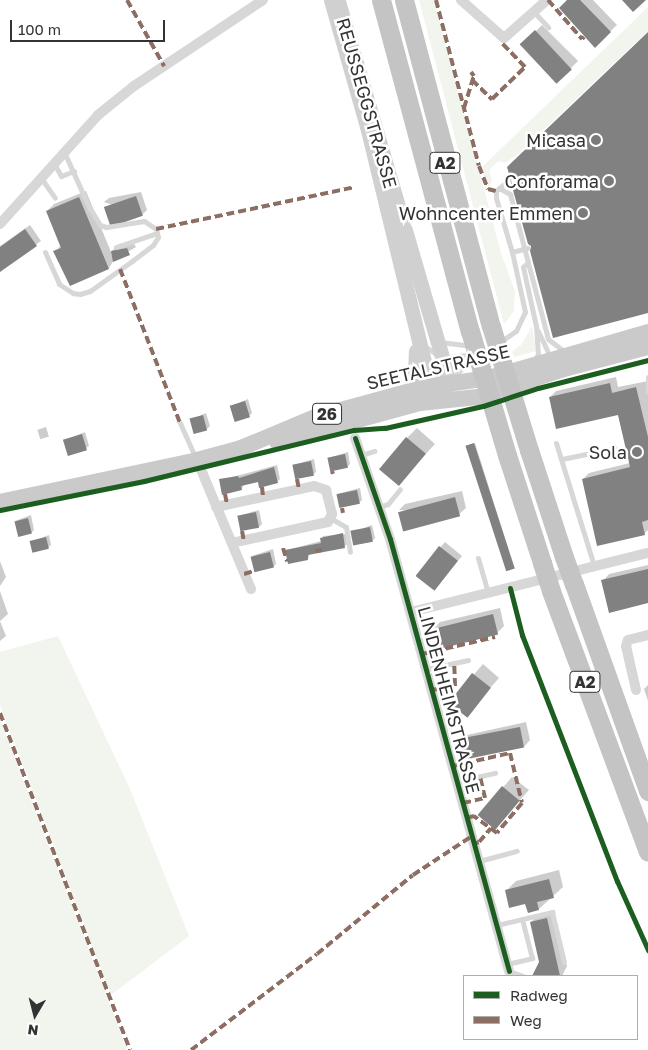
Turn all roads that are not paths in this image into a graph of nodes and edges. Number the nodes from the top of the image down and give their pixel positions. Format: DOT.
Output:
graph roads {
  1 [pos="262,0"];
  2 [pos="331,0"];
  3 [pos="338,0"];
  4 [pos="381,0"];
  5 [pos="404,0"];
  6 [pos="460,0"];
  7 [pos="542,2"];
  8 [pos="534,12"];
  9 [pos="548,27"];
  10 [pos="63,151"];
  11 [pos="54,162"];
  12 [pos="74,171"];
  13 [pos="41,177"];
  14 [pos="510,178"];
  15 [pos="499,188"];
  16 [pos="55,198"];
  17 [pos="0,224"];
  18 [pos="157,233"];
  19 [pos="116,246"];
  20 [pos="526,248"];
  21 [pos="45,252"];
  22 [pos="512,252"];
  23 [pos="528,262"];
  24 [pos="536,326"];
  25 [pos="648,332"];
  26 [pos="417,335"];
  27 [pos="436,340"];
  28 [pos="648,347"];
  29 [pos="483,349"];
  30 [pos="442,358"];
  31 [pos="551,358"];
  32 [pos="566,361"];
  33 [pos="533,365"];
  34 [pos="648,377"];
  35 [pos="441,389"];
  36 [pos="408,392"];
  37 [pos="648,392"];
  38 [pos="180,424"];
  39 [pos="356,438"];
  40 [pos="556,443"];
  41 [pos="241,448"];
  42 [pos="614,448"];
  43 [pos="374,451"];
  44 [pos="361,455"];
  45 [pos="562,459"];
  46 [pos="196,460"];
  47 [pos="400,489"];
  48 [pos="0,502"];
  49 [pos="216,507"];
  50 [pos="379,507"];
  51 [pos="332,519"];
  52 [pos="232,543"];
  53 [pos="350,552"];
  54 [pos="648,553"];
  55 [pos="478,558"];
  56 [pos="594,566"];
  57 [pos="251,589"];
  58 [pos="488,593"];
  59 [pos="411,612"];
  60 [pos="648,635"];
  61 [pos="468,660"];
  62 [pos="426,669"];
  63 [pos="636,690"];
  64 [pos="495,773"];
  65 [pos="457,781"];
  66 [pos="648,791"];
  67 [pos="644,844"];
  68 [pos="517,851"];
  69 [pos="479,861"];
  70 [pos="522,919"];
  71 [pos="496,926"];
  72 [pos="564,962"];
  73 [pos="508,968"];
  74 [pos="521,975"];
  1 -- 10 [label="street"];
  2 -- 26 [label="main road, REUSSEGGSTRASSE"];
  3 -- 27 [label="main road, REUSSEGGSTRASSE"];
  4 -- 67 [label="highway, A2, bridge"];
  5 -- 66 [label="highway, A2, bridge"];
  6 -- 8 [label="street"];
  7 -- 8 [label="street"];
  8 -- 9 [label="lane"];
  10 -- 11 [label="street"];
  10 -- 12 [label="lane"];
  11 -- 12 [label="lane"];
  11 -- 13 [label="street"];
  12 -- 18 [label="lane"];
  13 -- 16 [label="lane"];
  13 -- 17 [label="street"];
  14 -- 15 [label="lane"];
  15 -- 20 [label="lane"];
  15 -- 22 [label="lane"];
  18 -- 19 [label="lane"];
  18 -- 21 [label="lane"];
  20 -- 22 [label="lane"];
  20 -- 23 [label="lane"];
  22 -- 29 [label="lane"];
  23 -- 24 [label="lane"];
  23 -- 32 [label="lane"];
  24 -- 31 [label="lane"];
  24 -- 33 [label="lane"];
  25 -- 32 [label="main road, SEETALSTRASSE / 26"];
  26 -- 30 [label="lane"];
  26 -- 35 [label="main road, REUSSEGGSTRASSE"];
  26 -- 36 [label="main road, REUSSEGGSTRASSE"];
  27 -- 29 [label="lane"];
  27 -- 30 [label="main road, REUSSEGGSTRASSE"];
  28 -- 32 [label="main road, SEETALSTRASSE / 26"];
  29 -- 30 [label="lane"];
  29 -- 35 [label="lane"];
  30 -- 35 [label="main road, REUSSEGGSTRASSE"];
  31 -- 32 [label="main road, SEETALSTRASSE / 26"];
  31 -- 33 [label="main road, SEETALSTRASSE / 26"];
  32 -- 35 [label="main road, SEETALSTRASSE / 26"];
  33 -- 35 [label="main road, SEETALSTRASSE / 26"];
  34 -- 37 [label="lane"];
  35 -- 36 [label="main road, SEETALSTRASSE / 26"];
  35 -- 41 [label="main road, SEETALSTRASSE / 26"];
  36 -- 41 [label="main road, SEETALSTRASSE / 26"];
  38 -- 46 [label="lane"];
  39 -- 44 [label="street, LINDENHEIMSTRASSE"];
  40 -- 45 [label="lane"];
  41 -- 46 [label="main road, SEETALSTRASSE / 26"];
  42 -- 45 [label="lane"];
  43 -- 44 [label="lane"];
  44 -- 50 [label="street, LINDENHEIMSTRASSE"];
  45 -- 56 [label="lane"];
  46 -- 48 [label="main road, SEETALSTRASSE / 26"];
  46 -- 49 [label="street"];
  47 -- 50 [label="lane"];
  49 -- 51 [label="street"];
  49 -- 52 [label="street"];
  50 -- 59 [label="street, LINDENHEIMSTRASSE"];
  51 -- 52 [label="street"];
  51 -- 53 [label="lane"];
  52 -- 57 [label="street"];
  54 -- 56 [label="street, LINDENHEIMSTRASSE"];
  55 -- 58 [label="lane"];
  56 -- 58 [label="street, LINDENHEIMSTRASSE"];
  58 -- 59 [label="street, LINDENHEIMSTRASSE"];
  59 -- 62 [label="street, LINDENHEIMSTRASSE"];
  60 -- 63 [label="street"];
  61 -- 62 [label="lane"];
  62 -- 65 [label="street, LINDENHEIMSTRASSE"];
  64 -- 65 [label="lane"];
  65 -- 69 [label="street, LINDENHEIMSTRASSE"];
  68 -- 69 [label="lane"];
  69 -- 71 [label="street, LINDENHEIMSTRASSE"];
  70 -- 71 [label="lane"];
  70 -- 72 [label="lane"];
  70 -- 73 [label="lane"];
  71 -- 73 [label="street, LINDENHEIMSTRASSE"];
  73 -- 74 [label="lane"];
}
